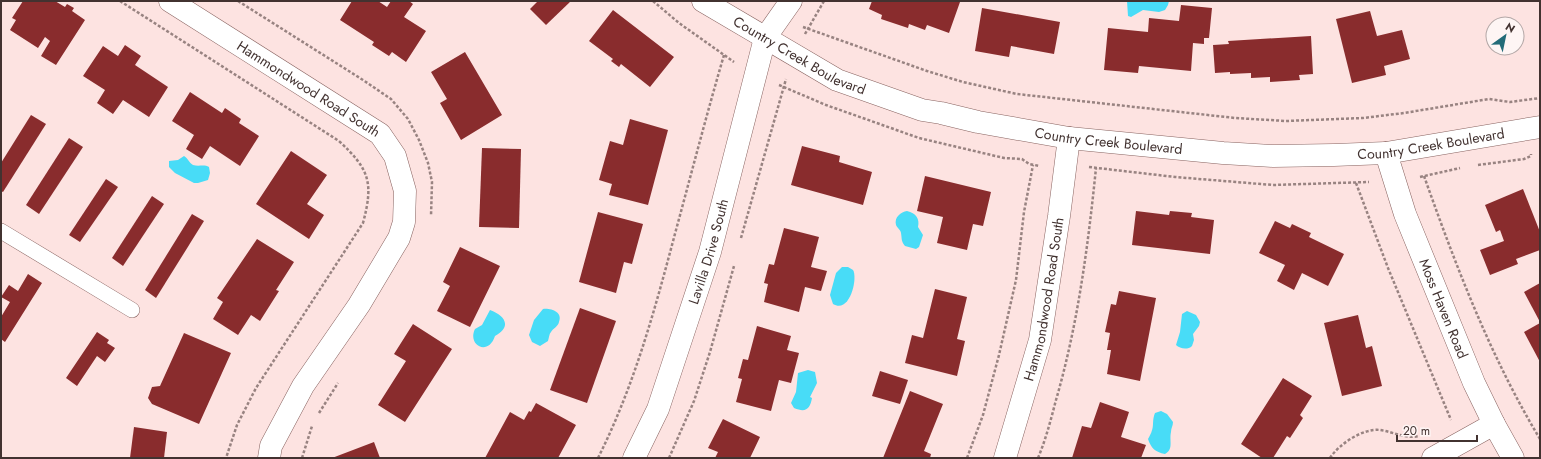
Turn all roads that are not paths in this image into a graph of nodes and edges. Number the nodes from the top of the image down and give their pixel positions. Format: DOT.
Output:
graph roads {
  1 [pos="170,1"];
  2 [pos="703,1"];
  3 [pos="787,8"];
  4 [pos="765,38"];
  5 [pos="1540,127"];
  6 [pos="1069,138"];
  7 [pos="1386,153"];
  8 [pos="1,230"];
  9 [pos="132,310"];
  10 [pos="1494,424"];
  11 [pos="269,458"];
  12 [pos="634,458"];
  13 [pos="1005,458"];
  14 [pos="1433,458"];
  15 [pos="1513,458"];
  1 -- 11 [label="street, Hammondwood Road South"];
  2 -- 4 [label="street, Country Creek Boulevard"];
  3 -- 4 [label="street"];
  4 -- 6 [label="street, Country Creek Boulevard"];
  4 -- 12 [label="street, Lavilla Drive South"];
  5 -- 7 [label="street, Country Creek Boulevard"];
  6 -- 7 [label="street, Country Creek Boulevard"];
  6 -- 13 [label="street, Hammondwood Road South"];
  7 -- 10 [label="street, Moss Haven Road"];
  8 -- 9 [label="lane"];
  10 -- 14 [label="street"];
  10 -- 15 [label="street, Moss Haven Road"];
}
